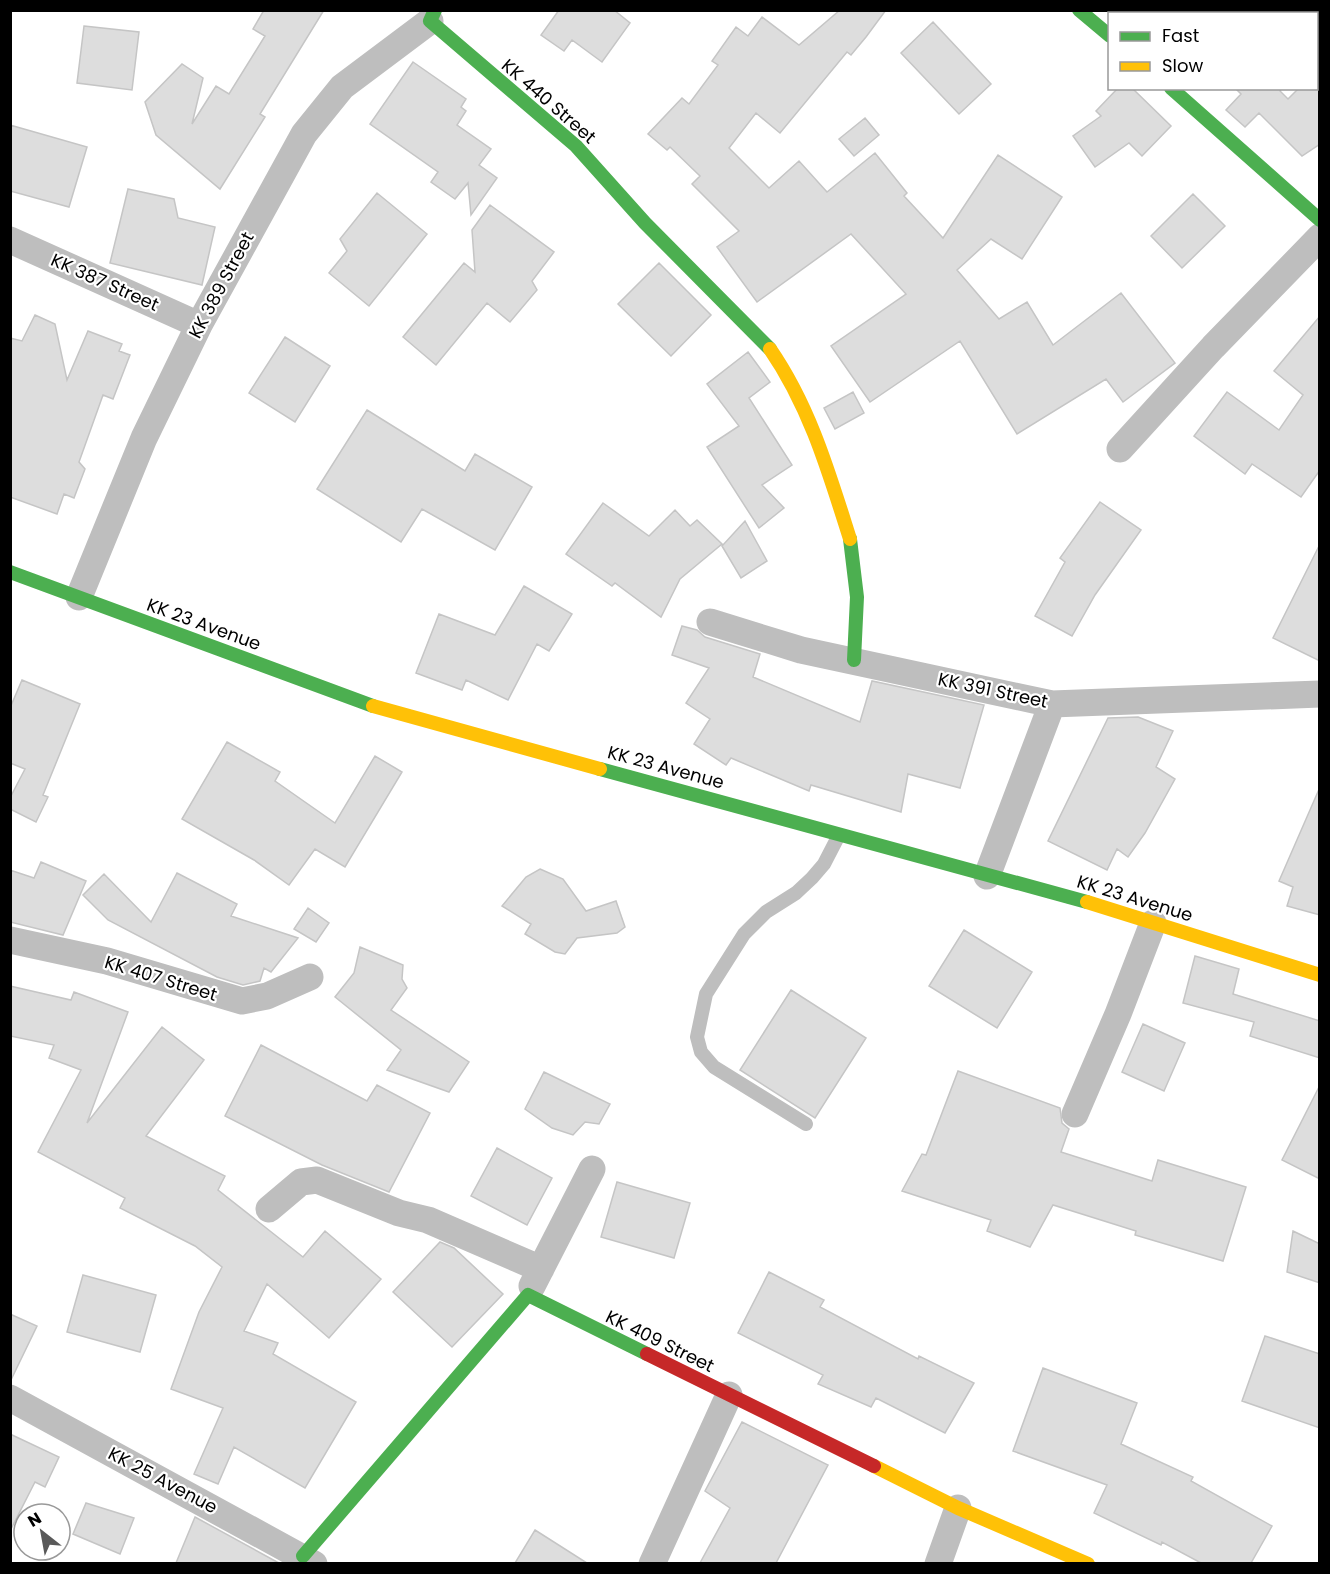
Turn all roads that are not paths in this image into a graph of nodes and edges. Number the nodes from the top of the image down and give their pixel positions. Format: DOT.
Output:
graph roads {
  1 [pos="1079,10"];
  2 [pos="432,16"];
  3 [pos="1108,34"];
  4 [pos="1173,90"];
  5 [pos="1320,220"];
  6 [pos="1320,237"];
  7 [pos="10,240"];
  8 [pos="199,325"];
  9 [pos="1120,449"];
  10 [pos="10,572"];
  11 [pos="79,597"];
  12 [pos="710,622"];
  13 [pos="854,660"];
  14 [pos="1320,694"];
  15 [pos="1052,704"];
  16 [pos="840,833"];
  17 [pos="987,876"];
  18 [pos="1153,922"];
  19 [pos="10,940"];
  20 [pos="1320,975"];
  21 [pos="309,977"];
  22 [pos="1075,1114"];
  23 [pos="806,1124"];
  24 [pos="592,1169"];
  25 [pos="269,1209"];
  26 [pos="541,1269"];
  27 [pos="528,1295"];
  28 [pos="729,1395"];
  29 [pos="10,1398"];
  30 [pos="958,1508"];
  31 [pos="309,1560"];
  32 [pos="652,1563"];
  33 [pos="938,1563"];
  34 [pos="1088,1563"];
  1 -- 3 [label="street"];
  2 -- 8 [label="street, KK 389 Street"];
  2 -- 13 [label="street, KK 440 Street"];
  4 -- 5 [label="street"];
  6 -- 9 [label="street"];
  7 -- 8 [label="street, KK 387 Street"];
  8 -- 11 [label="street, KK 389 Street"];
  10 -- 11 [label="street, KK 23 Avenue"];
  11 -- 16 [label="street, KK 23 Avenue"];
  12 -- 13 [label="street, KK 391 Street"];
  13 -- 15 [label="street, KK 391 Street"];
  14 -- 15 [label="street, KK 391 Street"];
  15 -- 17 [label="street"];
  16 -- 17 [label="street, KK 23 Avenue"];
  16 -- 23 [label="lane"];
  17 -- 18 [label="street, KK 23 Avenue"];
  18 -- 20 [label="street, KK 23 Avenue"];
  18 -- 22 [label="street"];
  19 -- 21 [label="street, KK 407 Street"];
  24 -- 26 [label="street"];
  25 -- 26 [label="street"];
  26 -- 27 [label="street"];
  27 -- 28 [label="street, KK 409 Street"];
  27 -- 31 [label="street"];
  28 -- 30 [label="street, KK 409 Street"];
  28 -- 32 [label="street"];
  29 -- 31 [label="street, KK 25 Avenue"];
  30 -- 33 [label="street"];
  30 -- 34 [label="street, KK 409 Street"];
}
